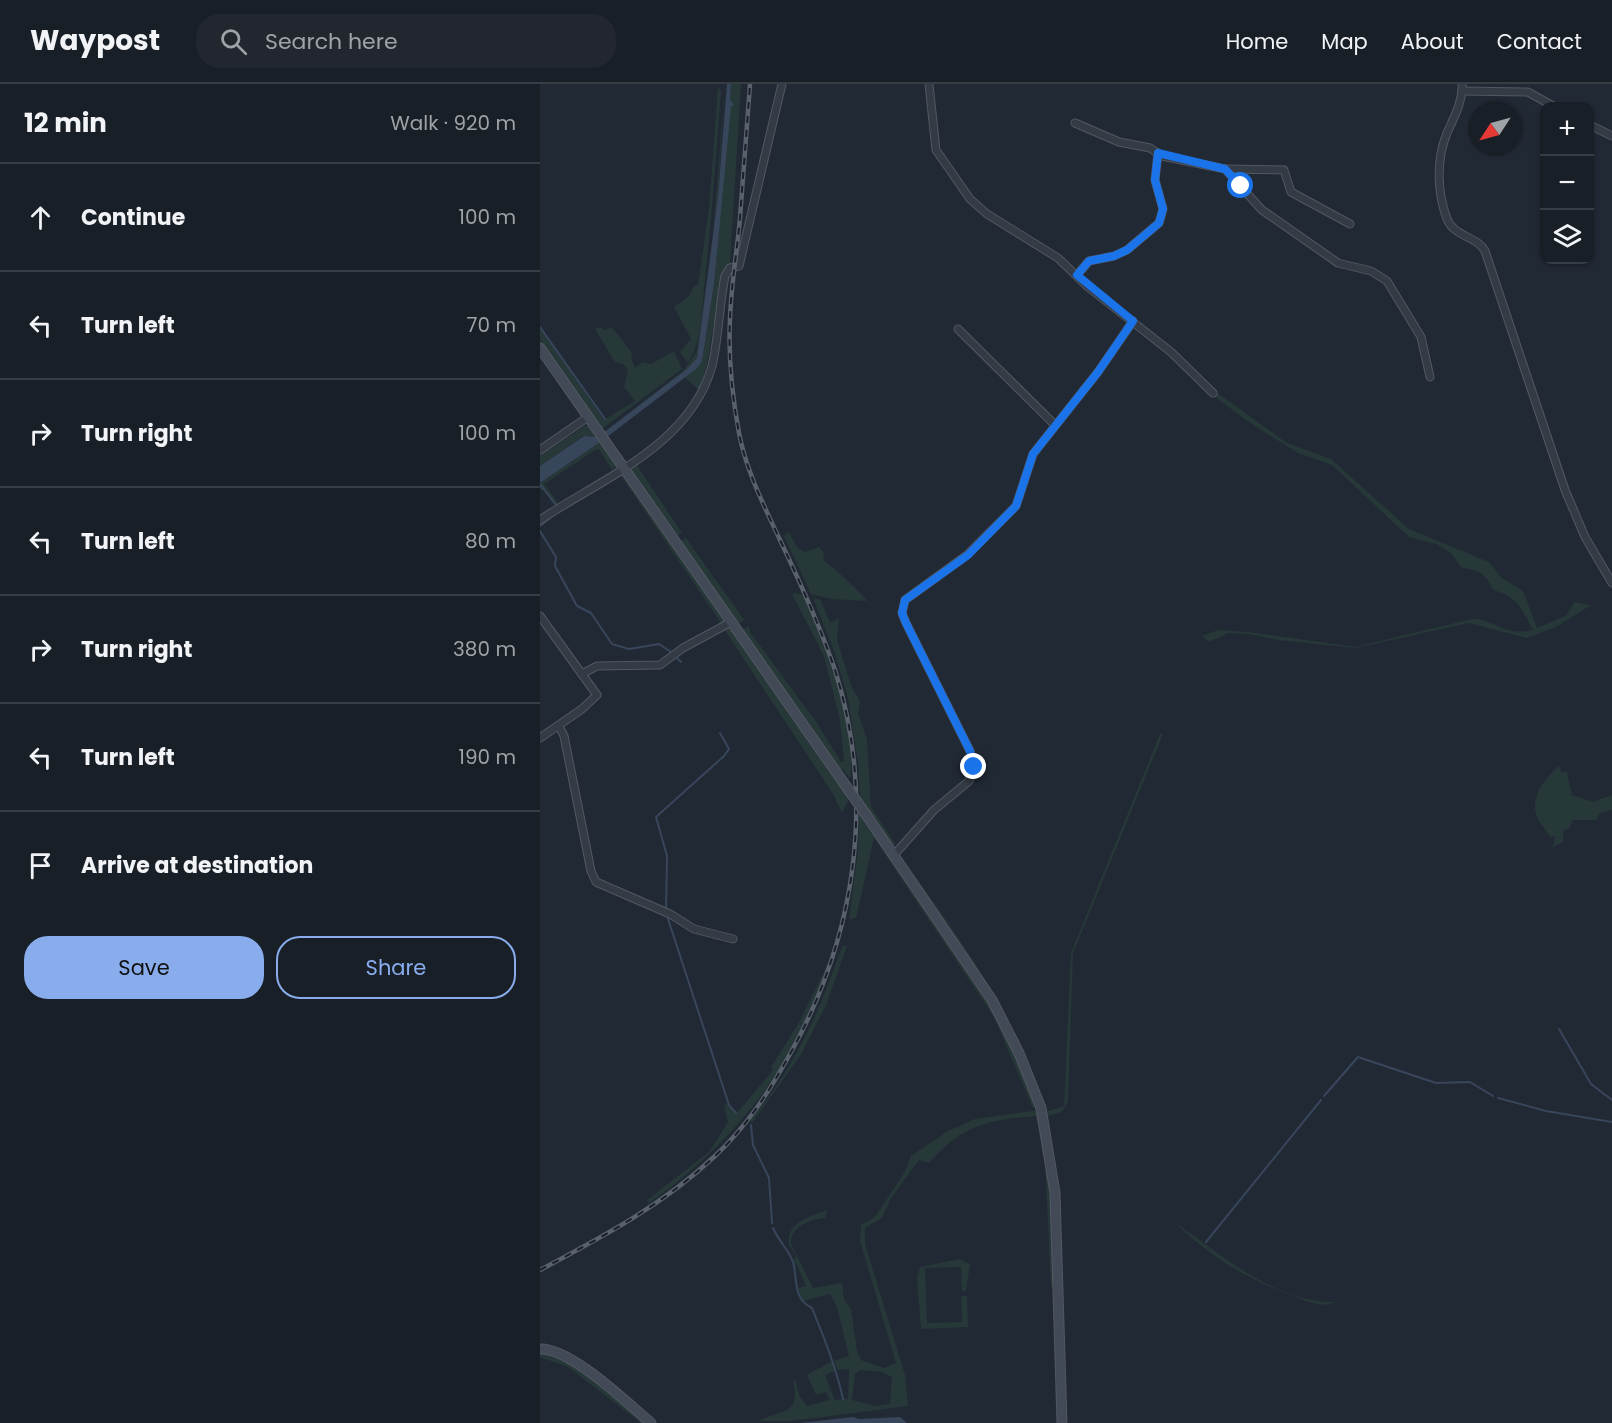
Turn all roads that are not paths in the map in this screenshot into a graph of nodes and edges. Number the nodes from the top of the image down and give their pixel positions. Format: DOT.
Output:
graph roads {
  1 [pos="782,84"];
  2 [pos="929,84"];
  3 [pos="1462,87"];
  4 [pos="1546,102"];
  5 [pos="1075,123"];
  6 [pos="1594,127"];
  7 [pos="1612,136"];
  8 [pos="1158,153"];
  9 [pos="1225,169"];
  10 [pos="1350,224"];
  11 [pos="1077,275"];
  12 [pos="1133,321"];
  13 [pos="958,329"];
  14 [pos="540,348"];
  15 [pos="1430,377"];
  16 [pos="1213,393"];
  17 [pos="588,417"];
  18 [pos="1056,426"];
  19 [pos="540,450"];
  20 [pos="622,468"];
  21 [pos="540,520"];
  22 [pos="1612,583"];
  23 [pos="540,616"];
  24 [pos="731,622"];
  25 [pos="582,674"];
  26 [pos="559,726"];
  27 [pos="540,738"];
  28 [pos="894,855"];
  29 [pos="733,939"];
  30 [pos="540,1350"];
  31 [pos="651,1423"];
  32 [pos="1062,1423"];
  1 -- 20 [label="street"];
  2 -- 11 [label="street"];
  3 -- 4 [label="street"];
  3 -- 22 [label="street"];
  5 -- 8 [label="street"];
  6 -- 7 [label="street"];
  8 -- 9 [label="street"];
  8 -- 11 [label="street"];
  9 -- 10 [label="street"];
  9 -- 15 [label="street"];
  11 -- 12 [label="street"];
  12 -- 16 [label="street"];
  12 -- 18 [label="street"];
  13 -- 18 [label="street"];
  14 -- 17 [label="main road"];
  17 -- 19 [label="street"];
  17 -- 20 [label="main road"];
  18 -- 28 [label="street"];
  20 -- 21 [label="street"];
  20 -- 24 [label="main road"];
  23 -- 25 [label="street"];
  24 -- 25 [label="street"];
  24 -- 28 [label="main road, bridge"];
  25 -- 26 [label="street"];
  26 -- 27 [label="street"];
  26 -- 29 [label="street"];
  28 -- 32 [label="main road"];
  30 -- 31 [label="main road"];
}
